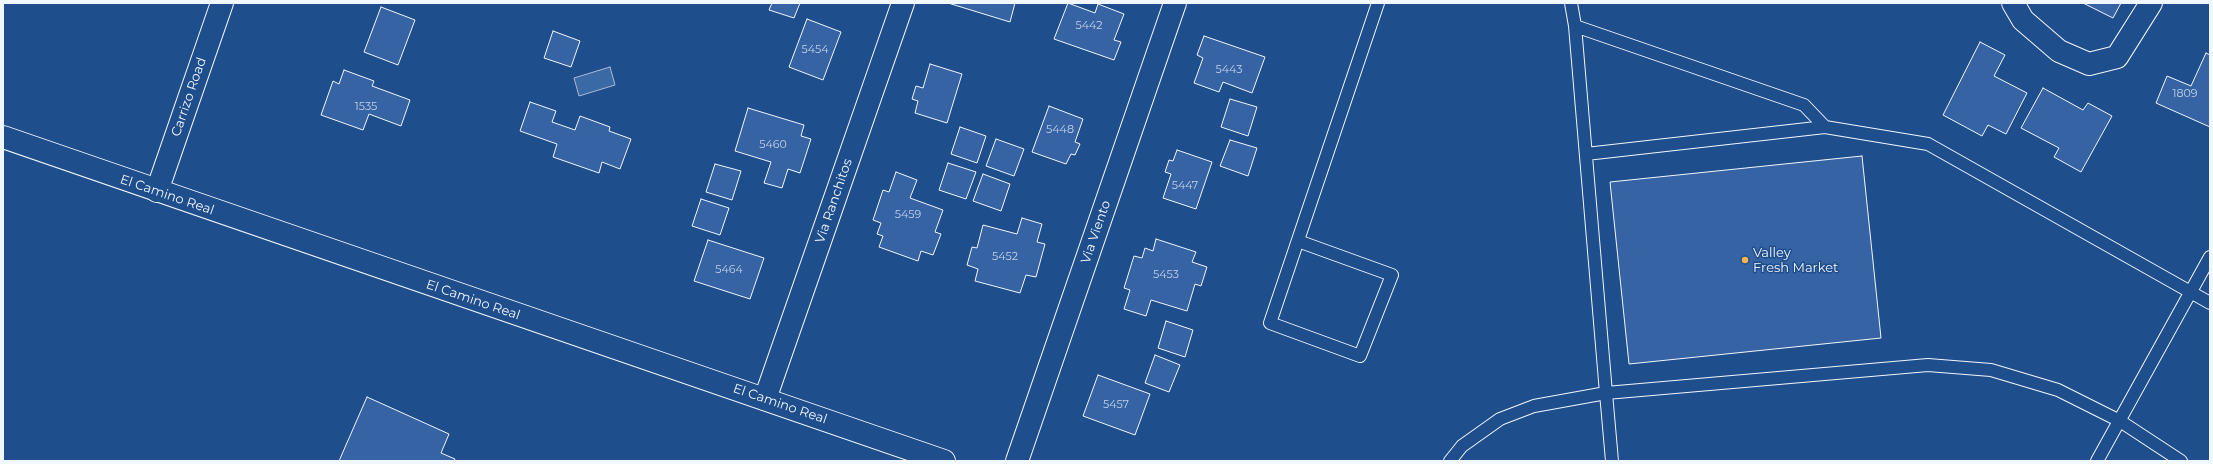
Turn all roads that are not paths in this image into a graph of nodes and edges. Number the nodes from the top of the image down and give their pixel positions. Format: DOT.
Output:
graph roads {
  1 [pos="222,3"];
  2 [pos="903,3"];
  3 [pos="1176,3"];
  4 [pos="1378,3"];
  5 [pos="1571,3"];
  6 [pos="2013,3"];
  7 [pos="2151,3"];
  8 [pos="1575,26"];
  9 [pos="1825,127"];
  10 [pos="3,137"];
  11 [pos="1586,154"];
  12 [pos="157,192"];
  13 [pos="1298,241"];
  14 [pos="2210,257"];
  15 [pos="2190,292"];
  16 [pos="2210,303"];
  17 [pos="1606,393"];
  18 [pos="765,399"];
  19 [pos="2120,421"];
  20 [pos="944,461"];
  21 [pos="1016,461"];
  22 [pos="1450,461"];
  23 [pos="1612,461"];
  24 [pos="2097,461"];
  25 [pos="2181,461"];
  1 -- 12 [label="street, Carrizo Road"];
  2 -- 18 [label="street, Via Ranchitos"];
  3 -- 21 [label="street, Via Viento"];
  4 -- 13 [label="lane"];
  5 -- 8 [label="lane"];
  6 -- 7 [label="street"];
  8 -- 9 [label="lane"];
  8 -- 11 [label="lane"];
  9 -- 11 [label="lane"];
  9 -- 15 [label="lane"];
  10 -- 12 [label="street, El Camino Real"];
  11 -- 17 [label="lane"];
  12 -- 18 [label="street, El Camino Real"];
  13 -- 13 [label="lane"];
  14 -- 15 [label="lane"];
  15 -- 16 [label="lane"];
  15 -- 19 [label="lane"];
  17 -- 19 [label="lane"];
  17 -- 22 [label="lane"];
  17 -- 23 [label="lane"];
  18 -- 20 [label="street, El Camino Real"];
  19 -- 24 [label="lane"];
  19 -- 25 [label="lane"];
}
